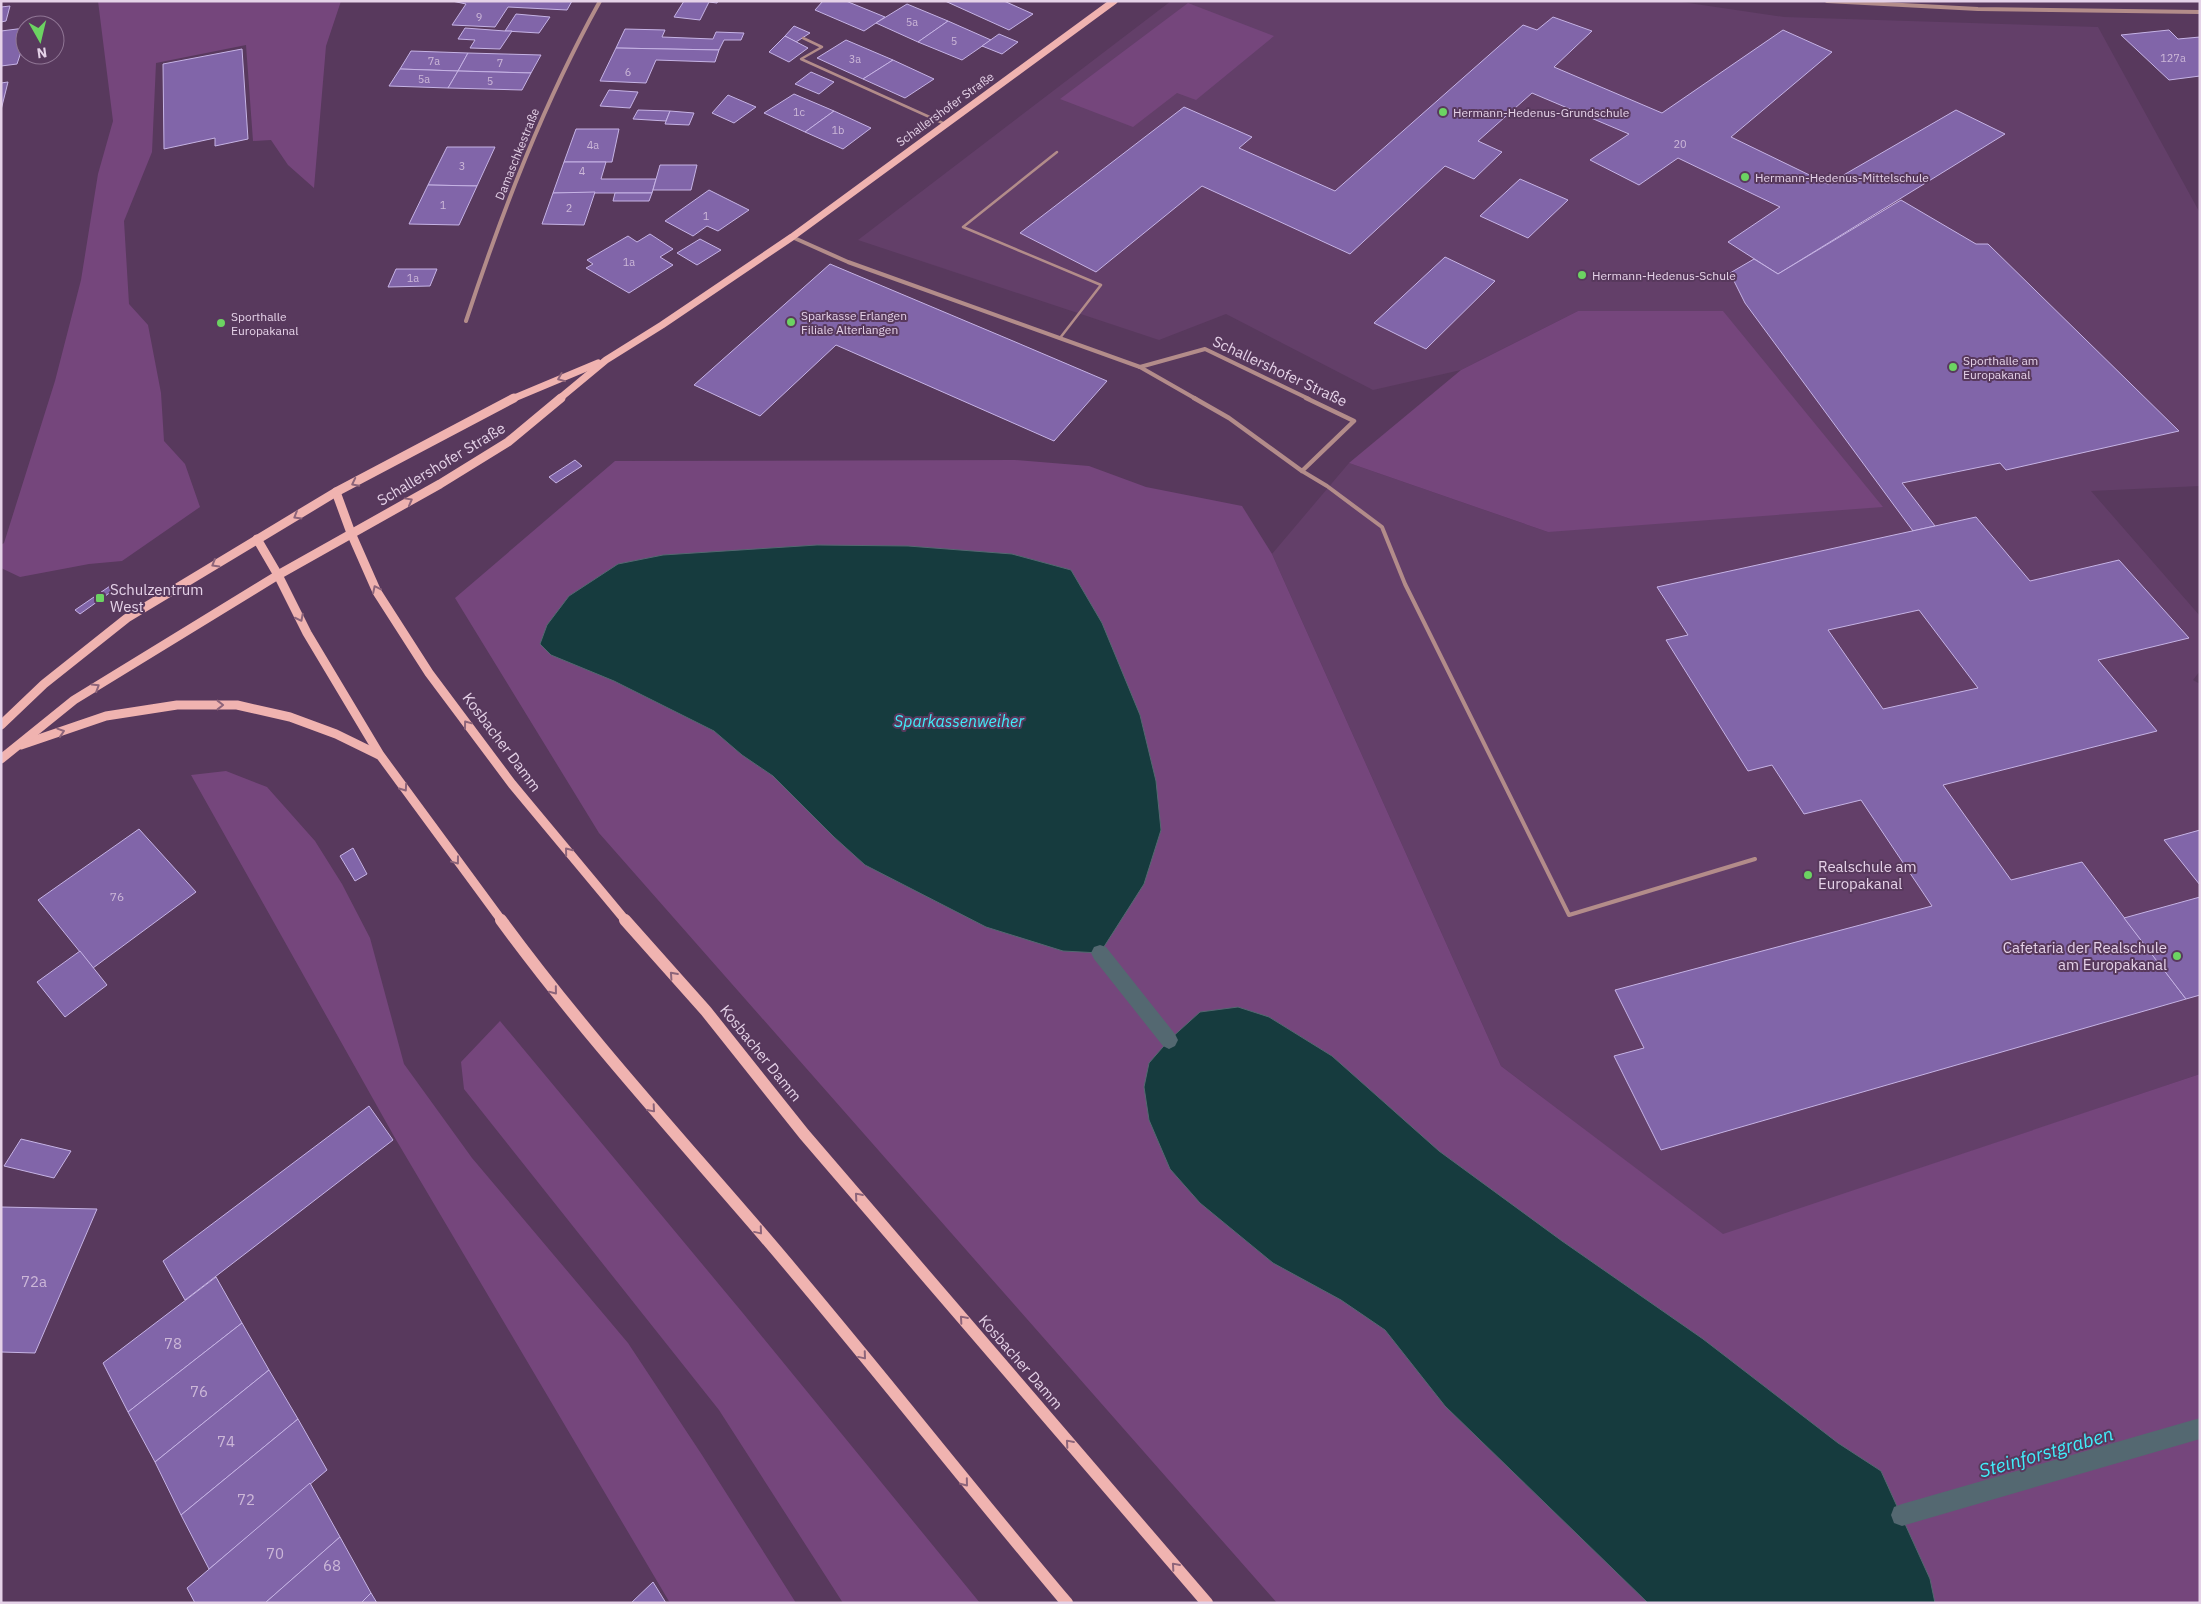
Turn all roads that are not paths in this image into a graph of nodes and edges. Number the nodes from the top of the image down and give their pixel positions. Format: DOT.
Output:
graph roads {
  1 [pos="600,1"];
  2 [pos="1114,1"];
  3 [pos="1827,1"];
  4 [pos="2200,12"];
  5 [pos="803,38"];
  6 [pos="945,124"];
  7 [pos="1057,152"];
  8 [pos="792,237"];
  9 [pos="466,321"];
  10 [pos="1060,338"];
  11 [pos="606,360"];
  12 [pos="1140,367"];
  13 [pos="1302,471"];
  14 [pos="336,492"];
  15 [pos="352,533"];
  16 [pos="257,539"];
  17 [pos="278,575"];
  18 [pos="1,725"];
  19 [pos="14,747"];
  20 [pos="380,755"];
  21 [pos="1,759"];
  22 [pos="1755,859"];
  23 [pos="1067,1603"];
  24 [pos="1207,1603"];
  1 -- 9 [label="street, Damaschkestraße"];
  2 -- 6 [label="street, Schallershofer Straße"];
  3 -- 4 [label="street"];
  5 -- 6 [label="lane"];
  6 -- 8 [label="street, Schallershofer Straße"];
  7 -- 10 [label="lane"];
  8 -- 10 [label="street"];
  8 -- 11 [label="street, Schallershofer Straße"];
  10 -- 12 [label="street"];
  11 -- 14 [label="street, Schallershofer Straße, one-way"];
  15 -- 11 [label="street, Schallershofer Straße, one-way"];
  12 -- 13 [label="street"];
  12 -- 13 [label="street, Schallershofer Straße"];
  13 -- 22 [label="lane"];
  14 -- 15 [label="street, Kosbacher Damm"];
  14 -- 16 [label="street, Schallershofer Straße, one-way"];
  15 -- 17 [label="street, Schallershofer Straße"];
  24 -- 15 [label="street, Kosbacher Damm, one-way"];
  16 -- 17 [label="street"];
  16 -- 18 [label="street, Schallershofer Straße, one-way"];
  19 -- 17 [label="street, Schallershofer Straße, one-way"];
  17 -- 20 [label="street, one-way"];
  19 -- 20 [label="street, one-way"];
  19 -- 21 [label="street, Schallershofer Straße"];
  20 -- 23 [label="street, one-way"];
}
